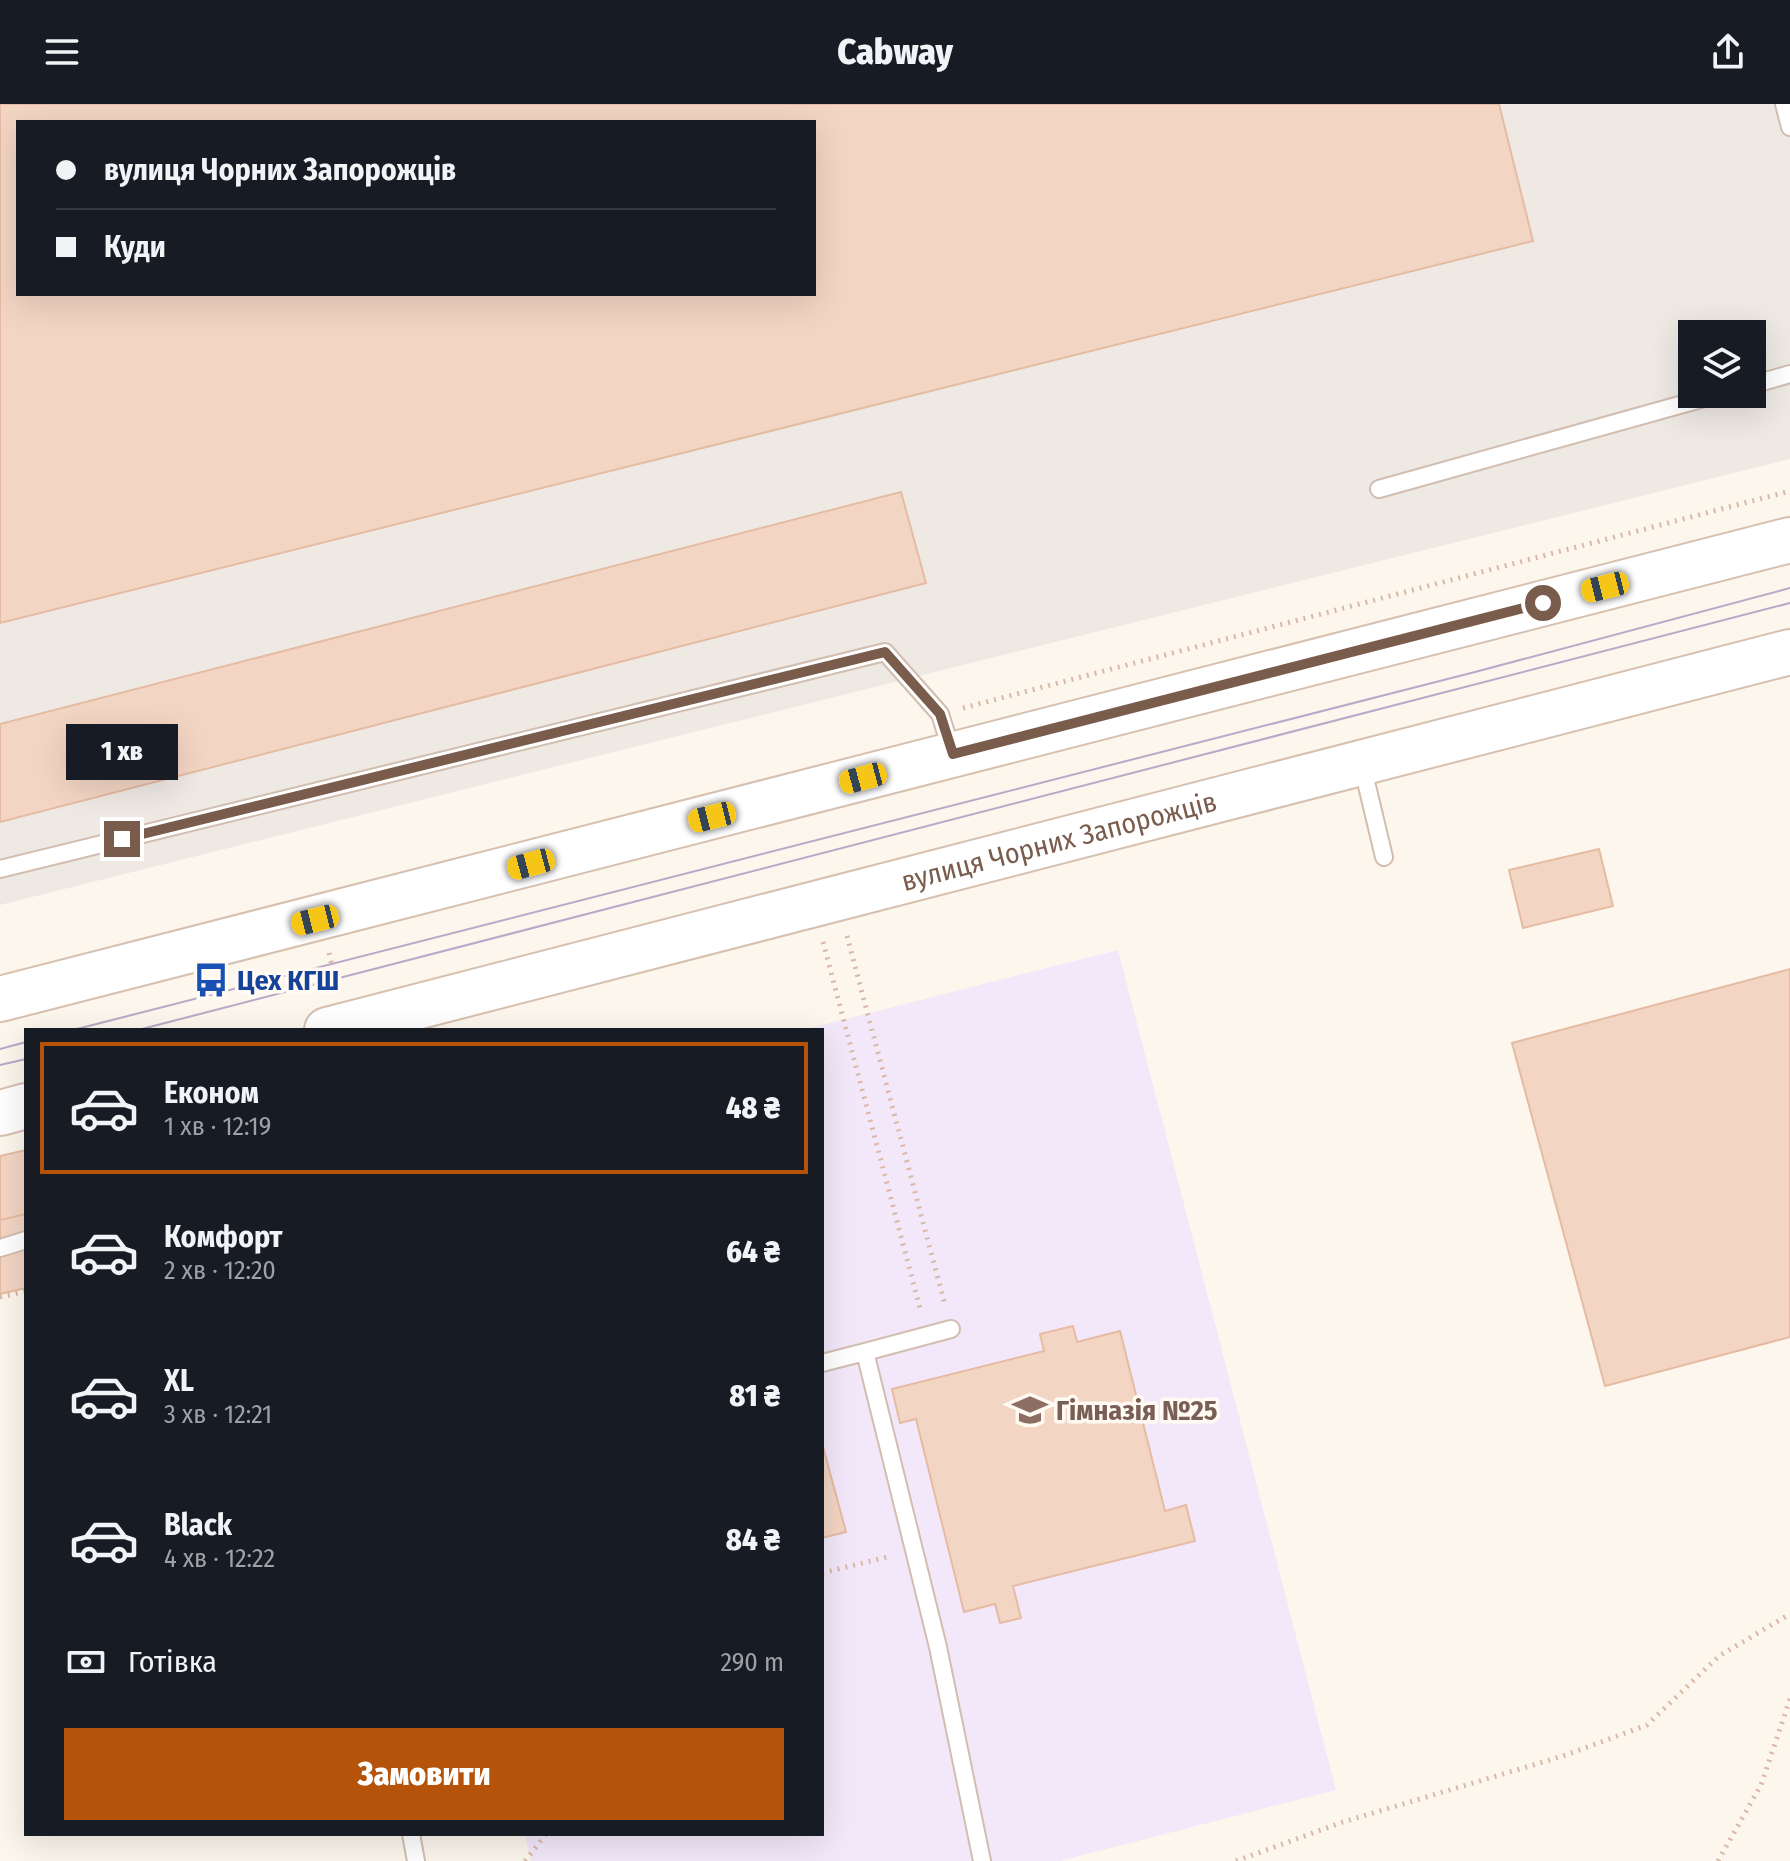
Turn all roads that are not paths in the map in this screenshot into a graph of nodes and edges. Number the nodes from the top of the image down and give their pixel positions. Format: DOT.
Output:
graph roads {
  1 [pos="1784,104"];
  2 [pos="1790,127"];
  3 [pos="1790,374"];
  4 [pos="1766,381"];
  5 [pos="1678,405"];
  6 [pos="1379,489"];
  7 [pos="1790,540"];
  8 [pos="1790,652"];
  9 [pos="947,734"];
  10 [pos="1362,764"];
  11 [pos="1384,857"];
  12 [pos="0,869"];
  13 [pos="0,999"];
  14 [pos="335,1028"];
  15 [pos="24,1107"];
  16 [pos="0,1113"];
  17 [pos="24,1241"];
  18 [pos="0,1248"];
  19 [pos="951,1329"];
  20 [pos="865,1352"];
  21 [pos="824,1362"];
  22 [pos="411,1836"];
  23 [pos="416,1861"];
  24 [pos="982,1861"];
  1 -- 2 [label="lane"];
  3 -- 4 [label="lane"];
  5 -- 6 [label="lane"];
  7 -- 9 [label="main road"];
  8 -- 10 [label="main road, вулиця Чорних Запорожців"];
  9 -- 12 [label="lane"];
  9 -- 13 [label="main road"];
  10 -- 11 [label="lane"];
  10 -- 14 [label="main road, вулиця Чорних Запорожців"];
  15 -- 16 [label="main road"];
  17 -- 18 [label="lane"];
  19 -- 20 [label="lane"];
  20 -- 21 [label="lane"];
  20 -- 24 [label="lane"];
  22 -- 23 [label="lane"];
}
